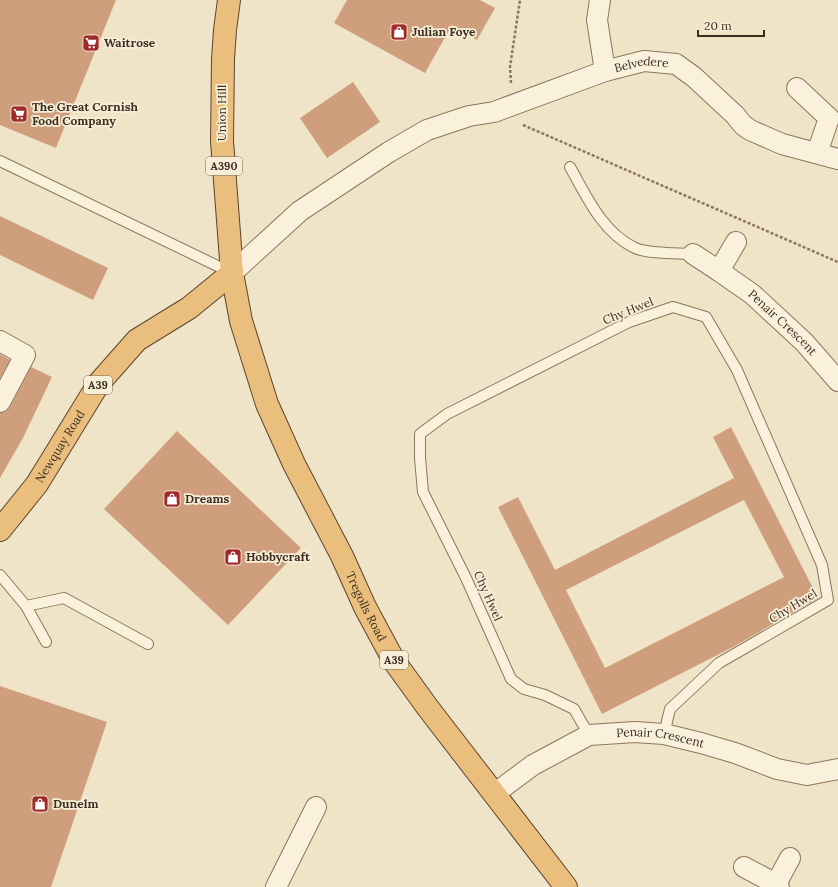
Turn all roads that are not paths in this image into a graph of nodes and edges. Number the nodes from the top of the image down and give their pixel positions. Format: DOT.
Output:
graph roads {
  1 [pos="229,0"];
  2 [pos="600,0"];
  3 [pos="605,71"];
  4 [pos="797,88"];
  5 [pos="817,153"];
  6 [pos="838,159"];
  7 [pos="0,161"];
  8 [pos="570,167"];
  9 [pos="736,242"];
  10 [pos="693,254"];
  11 [pos="719,271"];
  12 [pos="232,273"];
  13 [pos="0,341"];
  14 [pos="838,381"];
  15 [pos="0,402"];
  16 [pos="0,530"];
  17 [pos="0,575"];
  18 [pos="26,606"];
  19 [pos="46,642"];
  20 [pos="148,644"];
  21 [pos="664,734"];
  22 [pos="590,735"];
  23 [pos="838,769"];
  24 [pos="494,794"];
  25 [pos="316,807"];
  26 [pos="790,858"];
  27 [pos="744,867"];
  28 [pos="778,885"];
  29 [pos="276,887"];
  30 [pos="566,887"];
  1 -- 12 [label="highway, Union Hill / A390"];
  2 -- 3 [label="street"];
  3 -- 5 [label="street, Belvedere"];
  3 -- 12 [label="street, Belvedere"];
  4 -- 5 [label="street"];
  5 -- 6 [label="street, Belvedere"];
  7 -- 12 [label="lane"];
  8 -- 10 [label="lane"];
  9 -- 11 [label="street"];
  10 -- 11 [label="street, Penair Crescent"];
  11 -- 14 [label="street, Penair Crescent"];
  12 -- 16 [label="highway, Newquay Road / A39"];
  12 -- 24 [label="highway, Tregolls Road / A39"];
  13 -- 15 [label="street"];
  17 -- 18 [label="lane"];
  18 -- 19 [label="lane"];
  18 -- 20 [label="lane"];
  21 -- 22 [label="street, Penair Crescent"];
  21 -- 22 [label="lane, Chy Hwel"];
  21 -- 23 [label="street, Penair Crescent"];
  22 -- 24 [label="street, Penair Crescent"];
  24 -- 30 [label="highway, Tregolls Road / A39"];
  25 -- 29 [label="street"];
  26 -- 28 [label="street"];
  27 -- 28 [label="street"];
}
